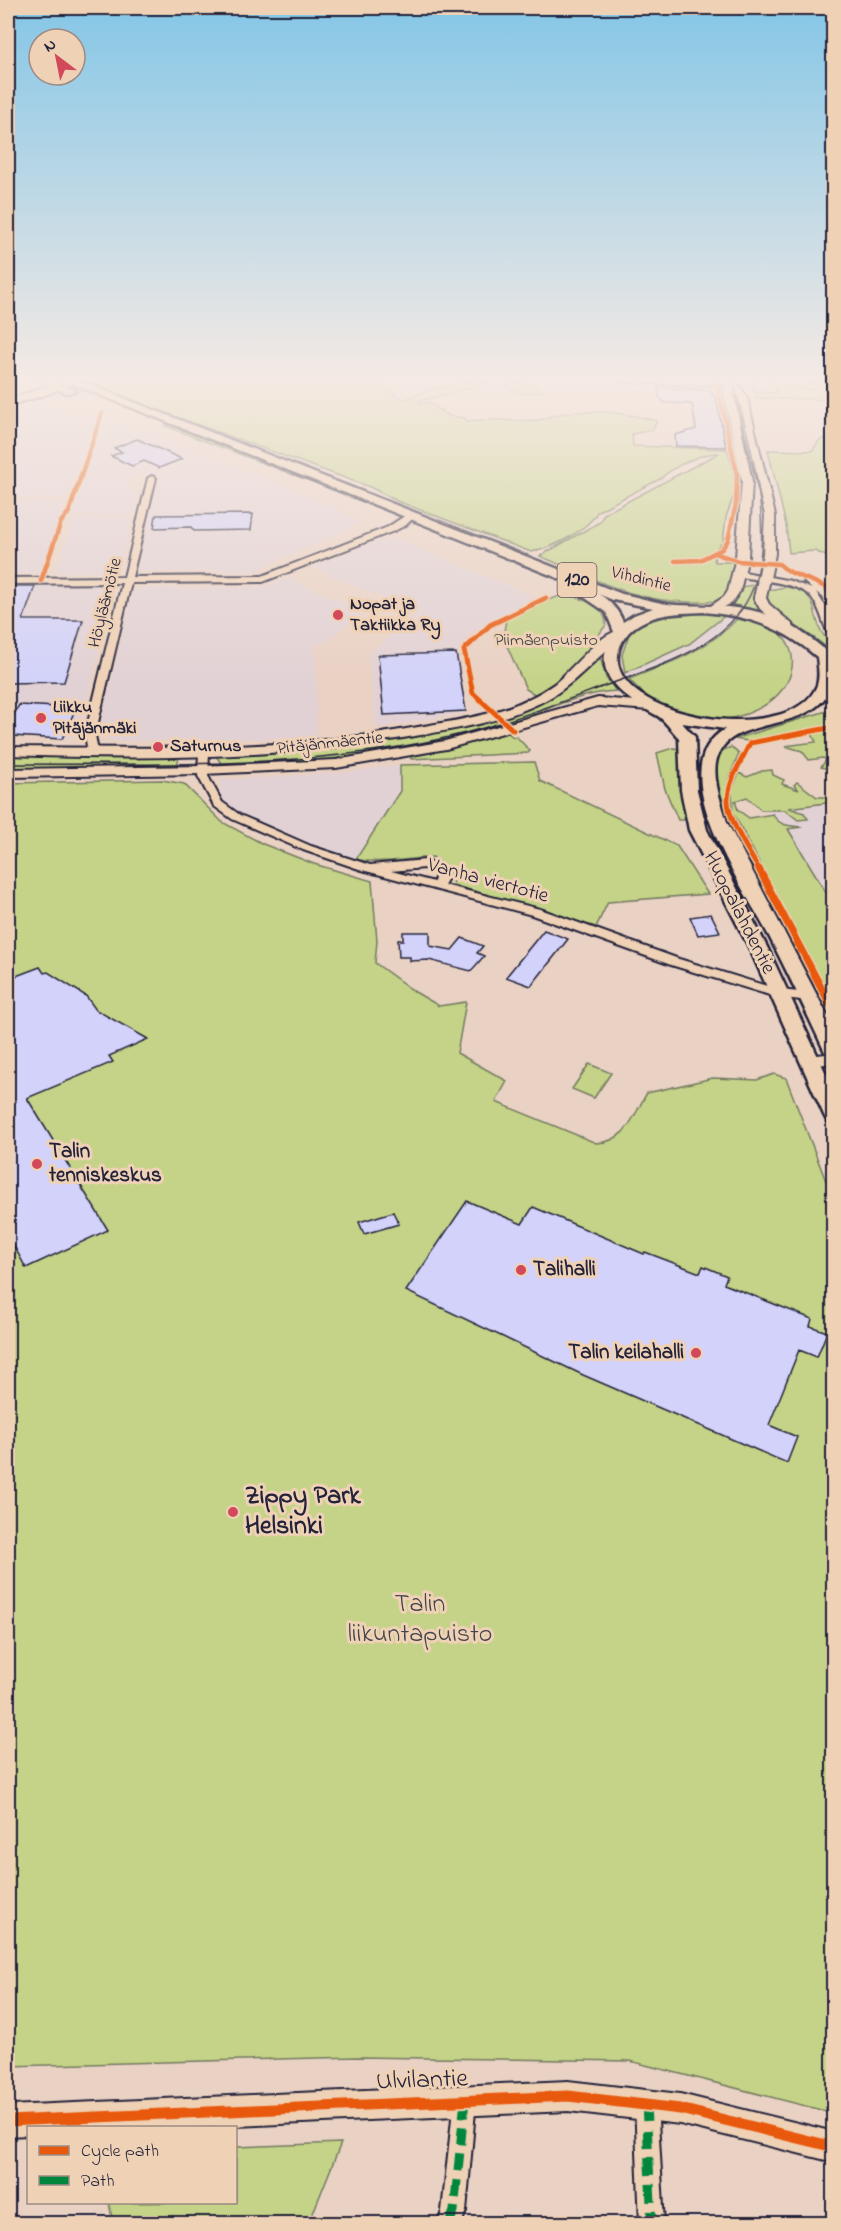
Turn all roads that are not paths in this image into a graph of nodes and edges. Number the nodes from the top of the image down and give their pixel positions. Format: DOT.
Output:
graph roads {
  1 [pos="151,481"];
  2 [pos="308,481"];
  3 [pos="308,481"];
  4 [pos="747,481"];
  5 [pos="762,481"];
  6 [pos="402,519"];
  7 [pos="739,574"];
  8 [pos="764,577"];
  9 [pos="128,580"];
  10 [pos="8,581"];
  11 [pos="677,609"];
  12 [pos="712,609"];
  13 [pos="788,627"];
  14 [pos="618,632"];
  15 [pos="834,636"];
  16 [pos="829,661"];
  17 [pos="834,705"];
  18 [pos="656,709"];
  19 [pos="797,713"];
  20 [pos="741,726"];
  21 [pos="90,735"];
  22 [pos="8,751"];
  23 [pos="76,752"];
  24 [pos="93,752"];
  25 [pos="204,752"];
  26 [pos="203,770"];
  27 [pos="8,773"];
  28 [pos="371,870"];
  29 [pos="437,887"];
  30 [pos="780,994"];
  31 [pos="809,997"];
  32 [pos="834,1050"];
  33 [pos="834,1058"];
  34 [pos="809,1061"];
  35 [pos="834,1115"];
  36 [pos="465,2100"];
  37 [pos="646,2103"];
  38 [pos="8,2121"];
  39 [pos="834,2147"];
  40 [pos="450,2223"];
  41 [pos="652,2223"];
  1 -- 9 [label="street, Höyläämötie"];
  2 -- 6 [label="main road, Vihdintie / 120"];
  3 -- 6 [label="main road, Vihdintie / 120"];
  4 -- 7 [label="street"];
  5 -- 8 [label="street"];
  6 -- 9 [label="street"];
  6 -- 11 [label="main road, Vihdintie / 120"];
  6 -- 14 [label="main road, Vihdintie / 120"];
  7 -- 8 [label="street"];
  7 -- 12 [label="street"];
  8 -- 13 [label="street"];
  8 -- 15 [label="street"];
  9 -- 10 [label="street"];
  9 -- 21 [label="street, Höyläämötie"];
  11 -- 12 [label="main road"];
  11 -- 14 [label="main road"];
  12 -- 13 [label="main road"];
  13 -- 16 [label="main road"];
  14 -- 18 [label="main road, Huopalahdentie"];
  14 -- 25 [label="street, Pitäjänmäentie"];
  16 -- 19 [label="main road"];
  17 -- 19 [label="main road"];
  18 -- 20 [label="main road"];
  18 -- 26 [label="street, Pitäjänmäentie"];
  18 -- 30 [label="main road, Huopalahdentie"];
  19 -- 20 [label="main road"];
  20 -- 31 [label="main road, Huopalahdentie"];
  21 -- 23 [label="street, Höyläämötie"];
  21 -- 24 [label="street, Höyläämötie"];
  22 -- 23 [label="street, Pitäjänmäentie"];
  23 -- 24 [label="street, Pitäjänmäentie"];
  24 -- 25 [label="street, Pitäjänmäentie"];
  25 -- 26 [label="street, Vanha viertotie"];
  26 -- 27 [label="street, Pitäjänmäentie"];
  26 -- 28 [label="street, Vanha viertotie"];
  28 -- 29 [label="street, Vanha viertotie"];
  28 -- 29 [label="street"];
  29 -- 30 [label="street, Vanha viertotie"];
  30 -- 31 [label="street, Vanha viertotie"];
  30 -- 34 [label="main road, Huopalahdentie"];
  31 -- 32 [label="main road, Huopalahdentie"];
  33 -- 34 [label="street"];
  34 -- 35 [label="main road, Huopalahdentie"];
  36 -- 37 [label="street, Ulvilantie"];
  36 -- 38 [label="street, Ulvilantie"];
  36 -- 40 [label="street"];
  37 -- 39 [label="street, Ulvilantie"];
  37 -- 41 [label="street"];
}
